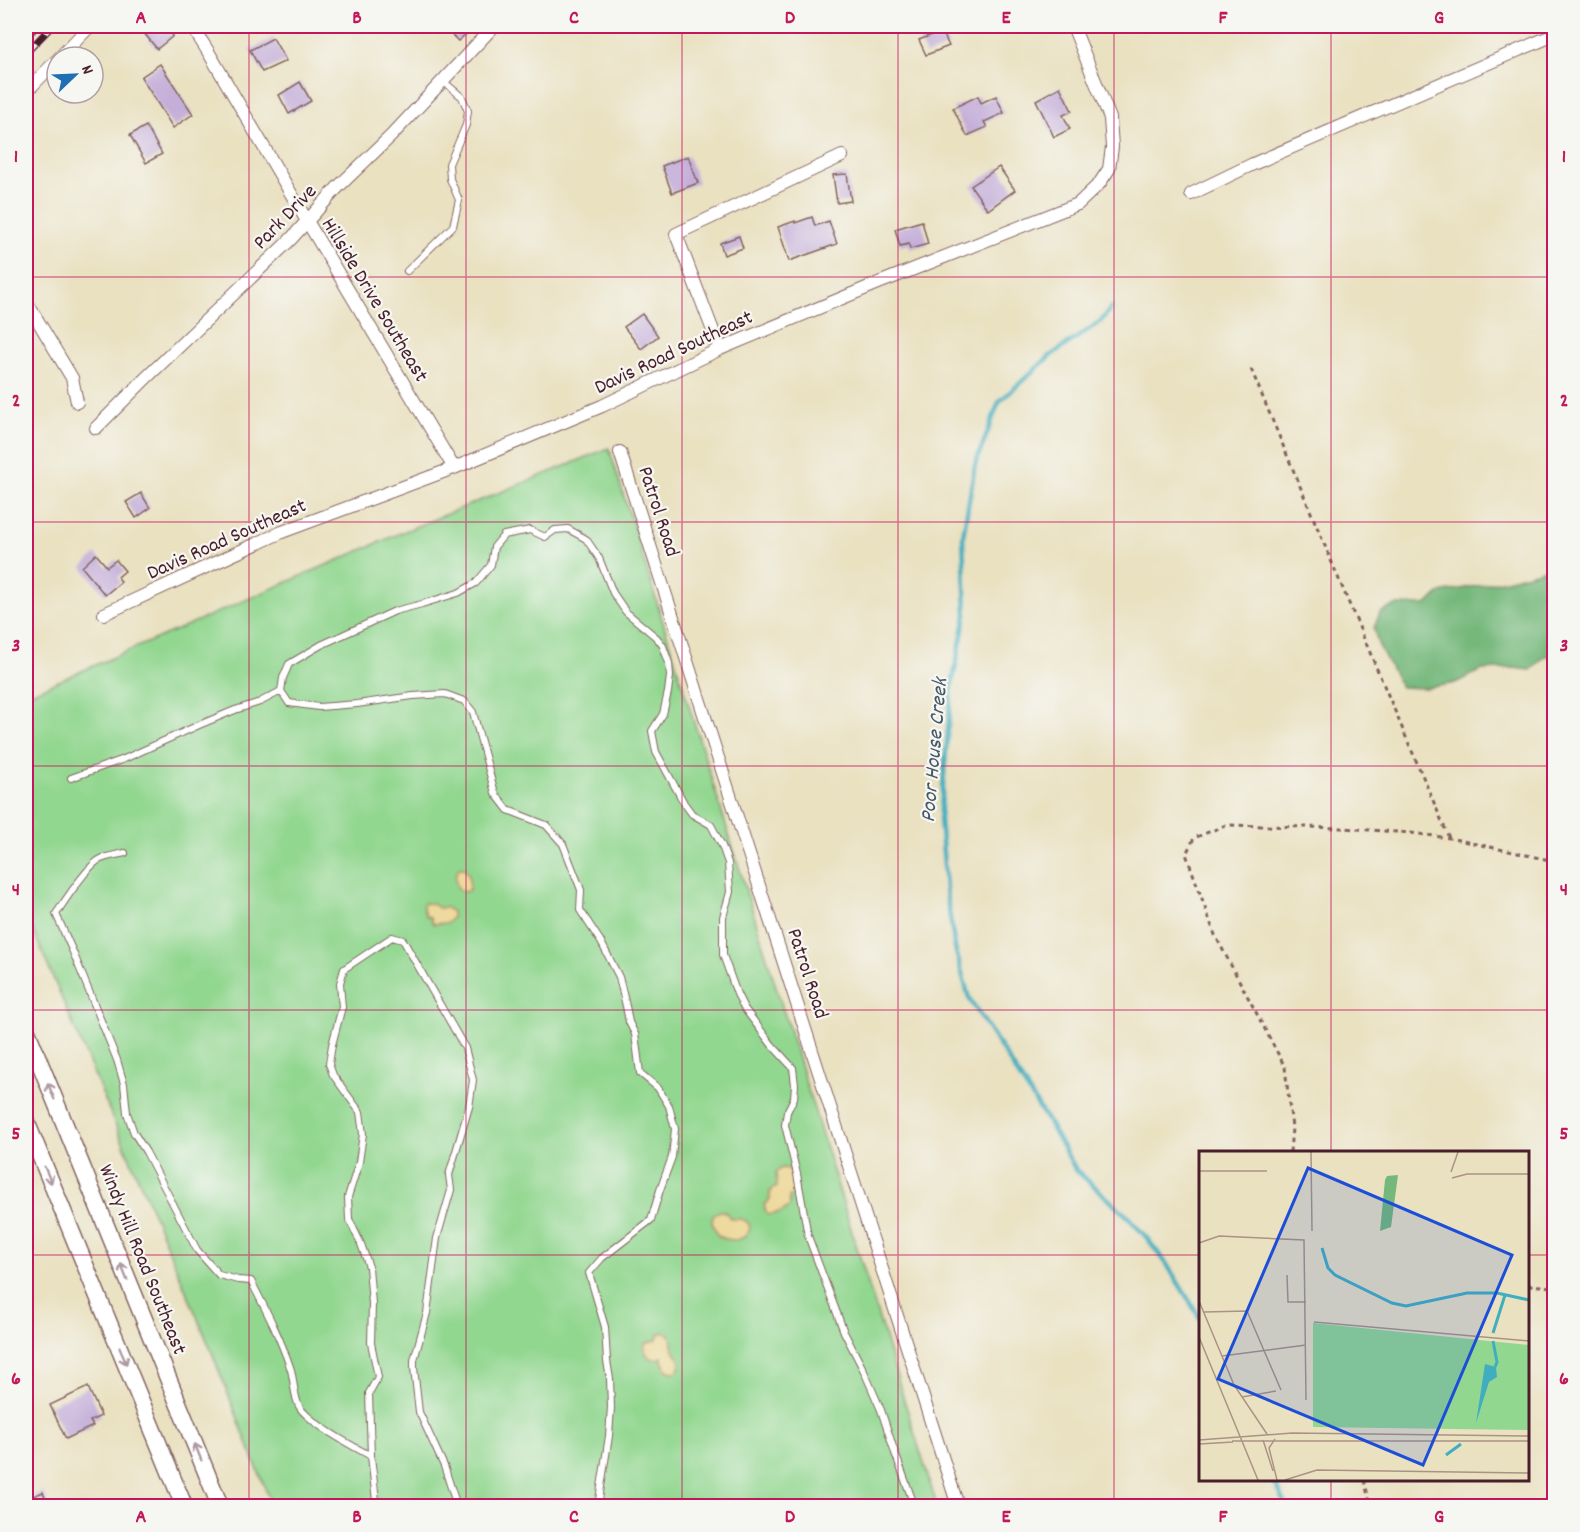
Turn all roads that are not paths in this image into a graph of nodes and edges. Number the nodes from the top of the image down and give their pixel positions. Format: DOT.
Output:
graph roads {
  1 [pos="90,26"];
  2 [pos="192,26"];
  3 [pos="494,26"];
  4 [pos="735,26"];
  5 [pos="741,26"];
  6 [pos="1073,26"];
  7 [pos="1552,32"];
  8 [pos="71,45"];
  9 [pos="45,72"];
  10 [pos="443,81"];
  11 [pos="26,92"];
  12 [pos="842,156"];
  13 [pos="1191,194"];
  14 [pos="307,221"];
  15 [pos="407,271"];
  16 [pos="26,301"];
  17 [pos="720,349"];
  18 [pos="77,402"];
  19 [pos="96,428"];
  20 [pos="620,452"];
  21 [pos="454,468"];
  22 [pos="104,614"];
  23 [pos="281,691"];
  24 [pos="71,778"];
  25 [pos="125,853"];
  26 [pos="26,1029"];
  27 [pos="26,1121"];
  28 [pos="371,1456"];
  29 [pos="184,1506"];
  30 [pos="220,1506"];
  31 [pos="378,1506"];
  32 [pos="457,1506"];
  33 [pos="598,1506"];
  34 [pos="916,1506"];
  35 [pos="958,1506"];
  1 -- 8 [label="street"];
  2 -- 14 [label="street, Hillside Drive Southeast"];
  3 -- 10 [label="street, Park Drive"];
  4 -- 5 [label="lane"];
  6 -- 17 [label="street, Davis Road Southeast"];
  7 -- 13 [label="street"];
  9 -- 11 [label="street"];
  10 -- 14 [label="street, Park Drive"];
  10 -- 15 [label="lane"];
  12 -- 17 [label="street"];
  14 -- 19 [label="street, Park Drive"];
  14 -- 21 [label="street, Hillside Drive Southeast"];
  16 -- 18 [label="street"];
  17 -- 21 [label="street, Davis Road Southeast"];
  20 -- 35 [label="street, Patrol Road"];
  21 -- 22 [label="street, Davis Road Southeast"];
  23 -- 24 [label="lane"];
  23 -- 33 [label="lane"];
  23 -- 34 [label="lane"];
  25 -- 28 [label="lane"];
  30 -- 26 [label="main road, Windy Hill Road Southeast, one-way"];
  27 -- 29 [label="main road, one-way"];
  28 -- 31 [label="lane"];
  28 -- 32 [label="lane"];
}
